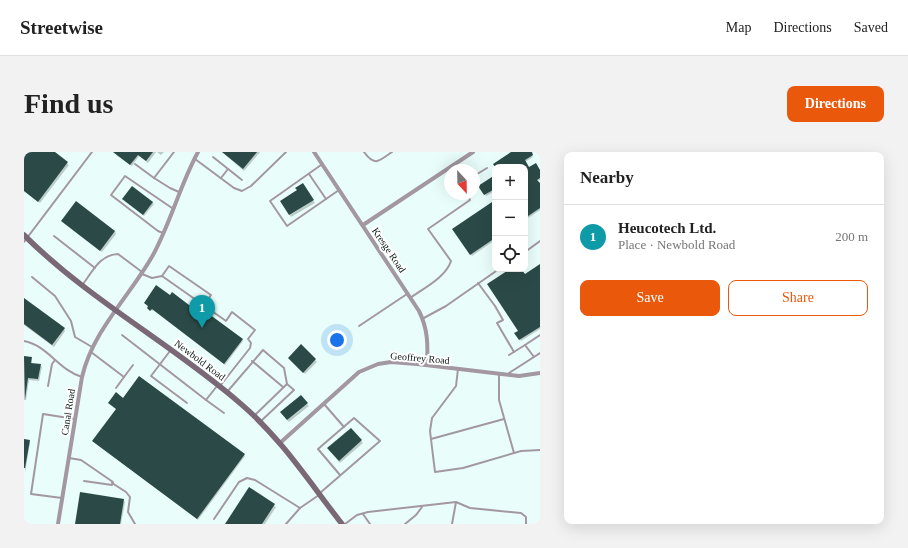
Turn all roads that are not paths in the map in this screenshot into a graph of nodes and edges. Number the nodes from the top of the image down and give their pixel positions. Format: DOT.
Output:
graph roads {
  1 [pos="92,152"];
  2 [pos="174,152"];
  3 [pos="198,152"];
  4 [pos="286,152"];
  5 [pos="314,152"];
  6 [pos="364,152"];
  7 [pos="392,152"];
  8 [pos="473,152"];
  9 [pos="213,157"];
  10 [pos="194,158"];
  11 [pos="135,164"];
  12 [pos="322,164"];
  13 [pos="457,164"];
  14 [pos="487,168"];
  15 [pos="228,169"];
  16 [pos="480,172"];
  17 [pos="444,173"];
  18 [pos="308,174"];
  19 [pos="154,178"];
  20 [pos="221,178"];
  21 [pos="242,180"];
  22 [pos="340,190"];
  23 [pos="179,192"];
  24 [pos="326,199"];
  25 [pos="470,200"];
  26 [pos="172,208"];
  27 [pos="363,225"];
  28 [pos="163,233"];
  29 [pos="54,236"];
  30 [pos="25,238"];
  31 [pos="540,241"];
  32 [pos="528,250"];
  33 [pos="95,268"];
  34 [pos="142,272"];
  35 [pos="495,272"];
  36 [pos="162,276"];
  37 [pos="32,277"];
  38 [pos="478,283"];
  39 [pos="83,284"];
  40 [pos="408,293"];
  41 [pos="410,298"];
  42 [pos="204,305"];
  43 [pos="116,309"];
  44 [pos="422,319"];
  45 [pos="359,326"];
  46 [pos="122,335"];
  47 [pos="540,335"];
  48 [pos="24,341"];
  49 [pos="525,344"];
  50 [pos="92,346"];
  51 [pos="171,350"];
  52 [pos="90,352"];
  53 [pos="514,352"];
  54 [pos="540,353"];
  55 [pos="509,355"];
  56 [pos="534,357"];
  57 [pos="55,360"];
  58 [pos="252,361"];
  59 [pos="133,365"];
  60 [pos="160,365"];
  61 [pos="427,365"];
  62 [pos="458,369"];
  63 [pos="540,373"];
  64 [pos="499,374"];
  65 [pos="508,374"];
  66 [pos="82,377"];
  67 [pos="124,377"];
  68 [pos="287,384"];
  69 [pos="219,385"];
  70 [pos="48,386"];
  71 [pos="283,387"];
  72 [pos="116,388"];
  73 [pos="227,392"];
  74 [pos="206,400"];
  75 [pos="187,403"];
  76 [pos="324,404"];
  77 [pos="224,413"];
  78 [pos="254,416"];
  79 [pos="75,419"];
  80 [pos="504,419"];
  81 [pos="260,422"];
  82 [pos="344,427"];
  83 [pos="431,439"];
  84 [pos="280,443"];
  85 [pos="540,450"];
  86 [pos="514,453"];
  87 [pos="69,458"];
  88 [pos="340,476"];
  89 [pos="84,481"];
  90 [pos="112,483"];
  91 [pos="319,494"];
  92 [pos="62,498"];
  93 [pos="456,502"];
  94 [pos="422,507"];
  95 [pos="300,508"];
  96 [pos="363,514"];
  97 [pos="214,519"];
  98 [pos="58,524"];
  99 [pos="135,524"];
  100 [pos="286,524"];
  101 [pos="342,524"];
  102 [pos="345,524"];
  103 [pos="370,524"];
  104 [pos="405,524"];
  105 [pos="452,524"];
  106 [pos="526,524"];
  1 -- 30 [label="lane"];
  2 -- 19 [label="lane"];
  3 -- 10 [label="street, Canal Road"];
  4 -- 20 [label="lane"];
  5 -- 12 [label="street, Kresge Road"];
  6 -- 7 [label="lane"];
  8 -- 13 [label="street"];
  9 -- 15 [label="lane"];
  10 -- 20 [label="lane"];
  10 -- 23 [label="street, Canal Road"];
  11 -- 19 [label="lane"];
  12 -- 18 [label="lane"];
  12 -- 22 [label="street, Kresge Road"];
  14 -- 16 [label="lane"];
  15 -- 20 [label="lane"];
  15 -- 21 [label="lane"];
  17 -- 27 [label="street"];
  18 -- 24 [label="lane"];
  18 -- 24 [label="lane"];
  19 -- 23 [label="lane"];
  22 -- 24 [label="lane"];
  22 -- 27 [label="street, Kresge Road"];
  23 -- 26 [label="street, Canal Road"];
  25 -- 41 [label="lane"];
  26 -- 28 [label="street, Canal Road"];
  26 -- 28 [label="lane"];
  27 -- 40 [label="street, Kresge Road"];
  28 -- 34 [label="street, Canal Road"];
  29 -- 33 [label="lane"];
  30 -- 39 [label="main road, Newbold Road"];
  31 -- 32 [label="lane"];
  33 -- 34 [label="lane"];
  33 -- 39 [label="lane"];
  34 -- 36 [label="lane"];
  34 -- 43 [label="street, Canal Road"];
  35 -- 38 [label="lane"];
  36 -- 42 [label="lane"];
  36 -- 42 [label="lane"];
  37 -- 50 [label="lane"];
  38 -- 44 [label="lane"];
  38 -- 53 [label="lane"];
  39 -- 43 [label="main road, Newbold Road"];
  40 -- 41 [label="street, Kresge Road"];
  40 -- 45 [label="lane"];
  41 -- 44 [label="street, Kresge Road"];
  42 -- 69 [label="lane"];
  43 -- 50 [label="street, Canal Road"];
  43 -- 51 [label="main road, Newbold Road"];
  44 -- 61 [label="street, Kresge Road"];
  46 -- 60 [label="lane"];
  47 -- 49 [label="lane"];
  48 -- 57 [label="lane"];
  49 -- 53 [label="lane"];
  49 -- 56 [label="lane"];
  50 -- 52 [label="street, Canal Road"];
  51 -- 60 [label="lane"];
  51 -- 69 [label="main road, Newbold Road"];
  52 -- 66 [label="street, Canal Road"];
  52 -- 67 [label="lane"];
  53 -- 55 [label="lane"];
  54 -- 56 [label="lane"];
  56 -- 65 [label="lane"];
  57 -- 66 [label="lane"];
  57 -- 70 [label="lane"];
  58 -- 68 [label="lane"];
  58 -- 71 [label="lane"];
  58 -- 73 [label="lane"];
  59 -- 67 [label="lane"];
  60 -- 74 [label="lane"];
  60 -- 75 [label="lane"];
  61 -- 62 [label="street, Geoffrey Road"];
  61 -- 76 [label="street, Geoffrey Road"];
  62 -- 64 [label="street, Geoffrey Road"];
  62 -- 83 [label="lane"];
  63 -- 65 [label="street, Geoffrey Road"];
  64 -- 65 [label="street, Geoffrey Road"];
  64 -- 80 [label="lane"];
  66 -- 79 [label="street, Canal Road"];
  67 -- 72 [label="lane"];
  68 -- 71 [label="lane"];
  68 -- 81 [label="lane"];
  69 -- 73 [label="main road, Newbold Road"];
  69 -- 74 [label="lane"];
  71 -- 78 [label="lane"];
  73 -- 78 [label="main road, Newbold Road"];
  74 -- 77 [label="lane"];
  76 -- 82 [label="lane"];
  76 -- 84 [label="street, Geoffrey Road"];
  78 -- 81 [label="main road, Newbold Road"];
  79 -- 87 [label="street, Canal Road"];
  79 -- 92 [label="lane"];
  80 -- 83 [label="lane"];
  80 -- 86 [label="lane"];
  81 -- 84 [label="main road, Newbold Road"];
  82 -- 88 [label="lane"];
  82 -- 88 [label="lane"];
  83 -- 86 [label="lane"];
  84 -- 91 [label="main road, Newbold Road"];
  85 -- 86 [label="lane"];
  87 -- 90 [label="lane"];
  87 -- 92 [label="street, Canal Road"];
  88 -- 91 [label="lane"];
  89 -- 90 [label="lane"];
  90 -- 99 [label="lane"];
  91 -- 95 [label="lane"];
  91 -- 101 [label="main road, Newbold Road"];
  92 -- 98 [label="street, Canal Road"];
  93 -- 94 [label="lane"];
  93 -- 105 [label="lane"];
  93 -- 106 [label="lane"];
  94 -- 96 [label="lane"];
  94 -- 104 [label="lane"];
  95 -- 97 [label="lane"];
  95 -- 100 [label="lane"];
  96 -- 102 [label="lane"];
  96 -- 103 [label="lane"];
}
